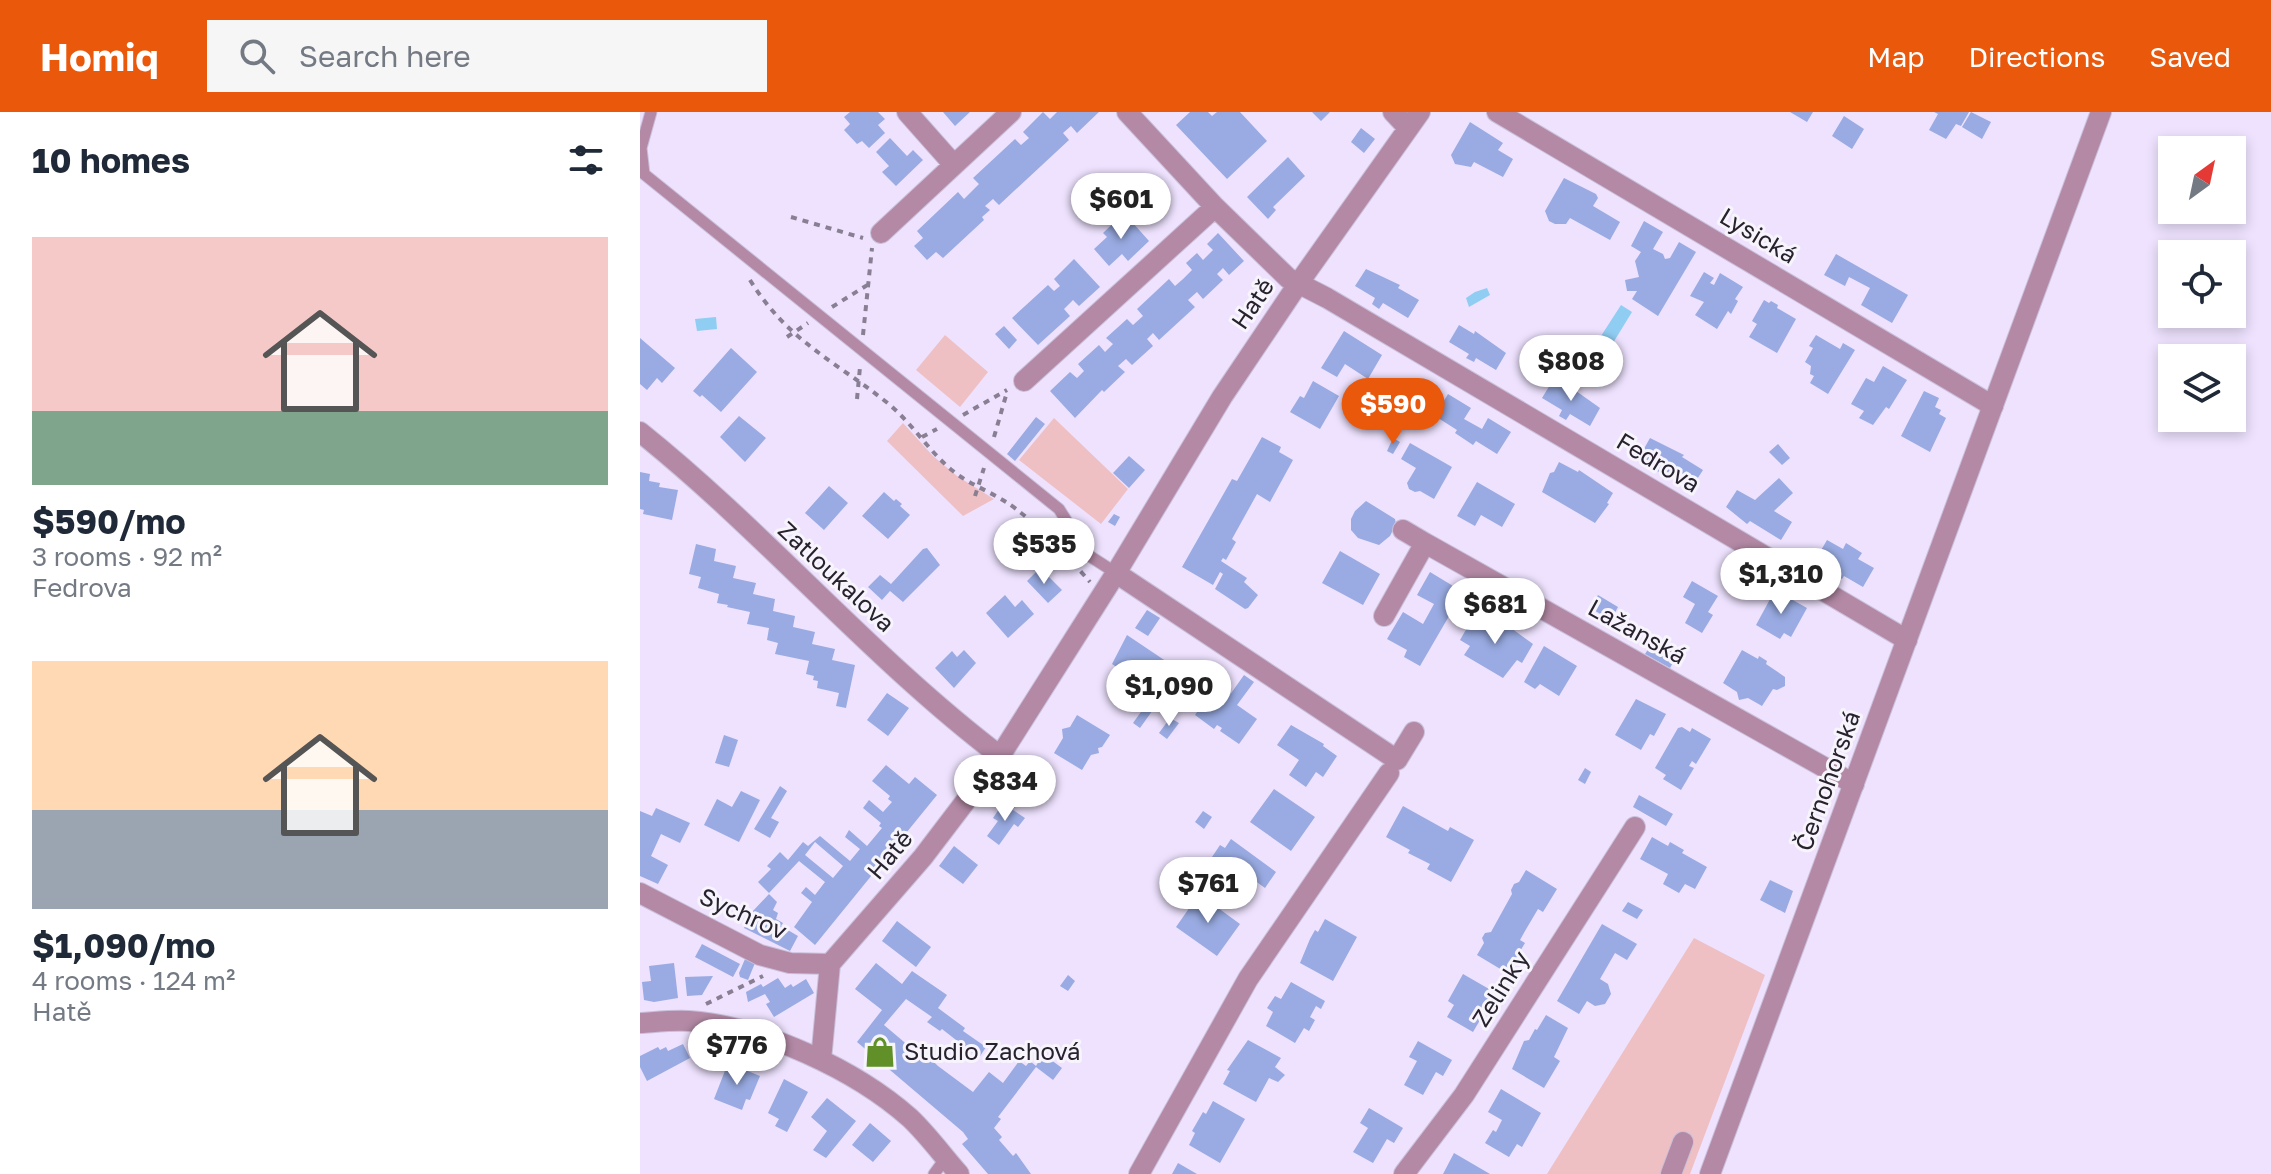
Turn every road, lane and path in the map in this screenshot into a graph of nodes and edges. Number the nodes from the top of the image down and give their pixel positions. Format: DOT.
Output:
graph roads {
  1 [pos="651,112"];
  2 [pos="907,112"];
  3 [pos="1011,112"];
  4 [pos="1127,112"];
  5 [pos="1393,112"];
  6 [pos="1497,112"];
  7 [pos="2101,112"];
  8 [pos="1414,120"];
  9 [pos="954,165"];
  10 [pos="1215,207"];
  11 [pos="791,217"];
  12 [pos="881,233"];
  13 [pos="743,255"];
  14 [pos="1298,284"];
  15 [pos="862,350"];
  16 [pos="858,382"];
  17 [pos="1016,385"];
  18 [pos="857,399"];
  19 [pos="1993,406"];
  20 [pos="950,422"];
  21 [pos="640,432"];
  22 [pos="994,435"];
  23 [pos="922,437"];
  24 [pos="1068,523"];
  25 [pos="1403,530"];
  26 [pos="1042,533"];
  27 [pos="1031,537"];
  28 [pos="1425,543"];
  29 [pos="1116,573"];
  30 [pos="1102,596"];
  31 [pos="1384,616"];
  32 [pos="1907,640"];
  33 [pos="1414,732"];
  34 [pos="1000,756"];
  35 [pos="1389,773"];
  36 [pos="1854,784"];
  37 [pos="1635,827"];
  38 [pos="640,893"];
  39 [pos="790,963"];
  40 [pos="830,964"];
  41 [pos="700,1007"];
  42 [pos="640,1023"];
  43 [pos="821,1060"];
  44 [pos="1683,1142"];
  45 [pos="946,1169"];
  46 [pos="1139,1174"];
  47 [pos="1404,1174"];
  48 [pos="1671,1174"];
  49 [pos="1710,1174"];
  1 -- 13 [label="lane"];
  2 -- 9 [label="street"];
  3 -- 9 [label="street"];
  4 -- 10 [label="street, Fedrova"];
  5 -- 8 [label="street"];
  6 -- 19 [label="street, Lysická"];
  7 -- 19 [label="street, Černohorská"];
  8 -- 14 [label="street, Hatě"];
  9 -- 12 [label="street"];
  10 -- 14 [label="street, Fedrova"];
  10 -- 17 [label="street"];
  11 -- 15 [label="path"];
  13 -- 15 [label="lane"];
  13 -- 16 [label="path"];
  14 -- 29 [label="street, Hatě"];
  14 -- 32 [label="street, Fedrova"];
  15 -- 16 [label="path"];
  15 -- 20 [label="lane"];
  16 -- 18 [label="path"];
  16 -- 23 [label="path"];
  17 -- 20 [label="path"];
  17 -- 22 [label="path"];
  19 -- 32 [label="street, Černohorská"];
  20 -- 23 [label="path"];
  20 -- 24 [label="lane"];
  21 -- 34 [label="street, Zatloukalova"];
  23 -- 26 [label="path"];
  24 -- 26 [label="path"];
  24 -- 29 [label="lane"];
  25 -- 28 [label="street, Lažanská"];
  26 -- 27 [label="path"];
  26 -- 30 [label="path"];
  28 -- 31 [label="street"];
  28 -- 36 [label="street, Lažanská"];
  29 -- 30 [label="street, Hatě"];
  29 -- 33 [label="street"];
  30 -- 34 [label="street, Hatě"];
  32 -- 36 [label="street, Černohorská"];
  34 -- 40 [label="street, Hatě"];
  35 -- 46 [label="street"];
  36 -- 49 [label="street, Černohorská"];
  37 -- 47 [label="street, Zelinky"];
  38 -- 39 [label="street, Sychrov"];
  39 -- 40 [label="street, Sychrov"];
  39 -- 41 [label="path"];
  40 -- 43 [label="street"];
  42 -- 43 [label="street"];
  43 -- 45 [label="street"];
  44 -- 48 [label="street"];
}
